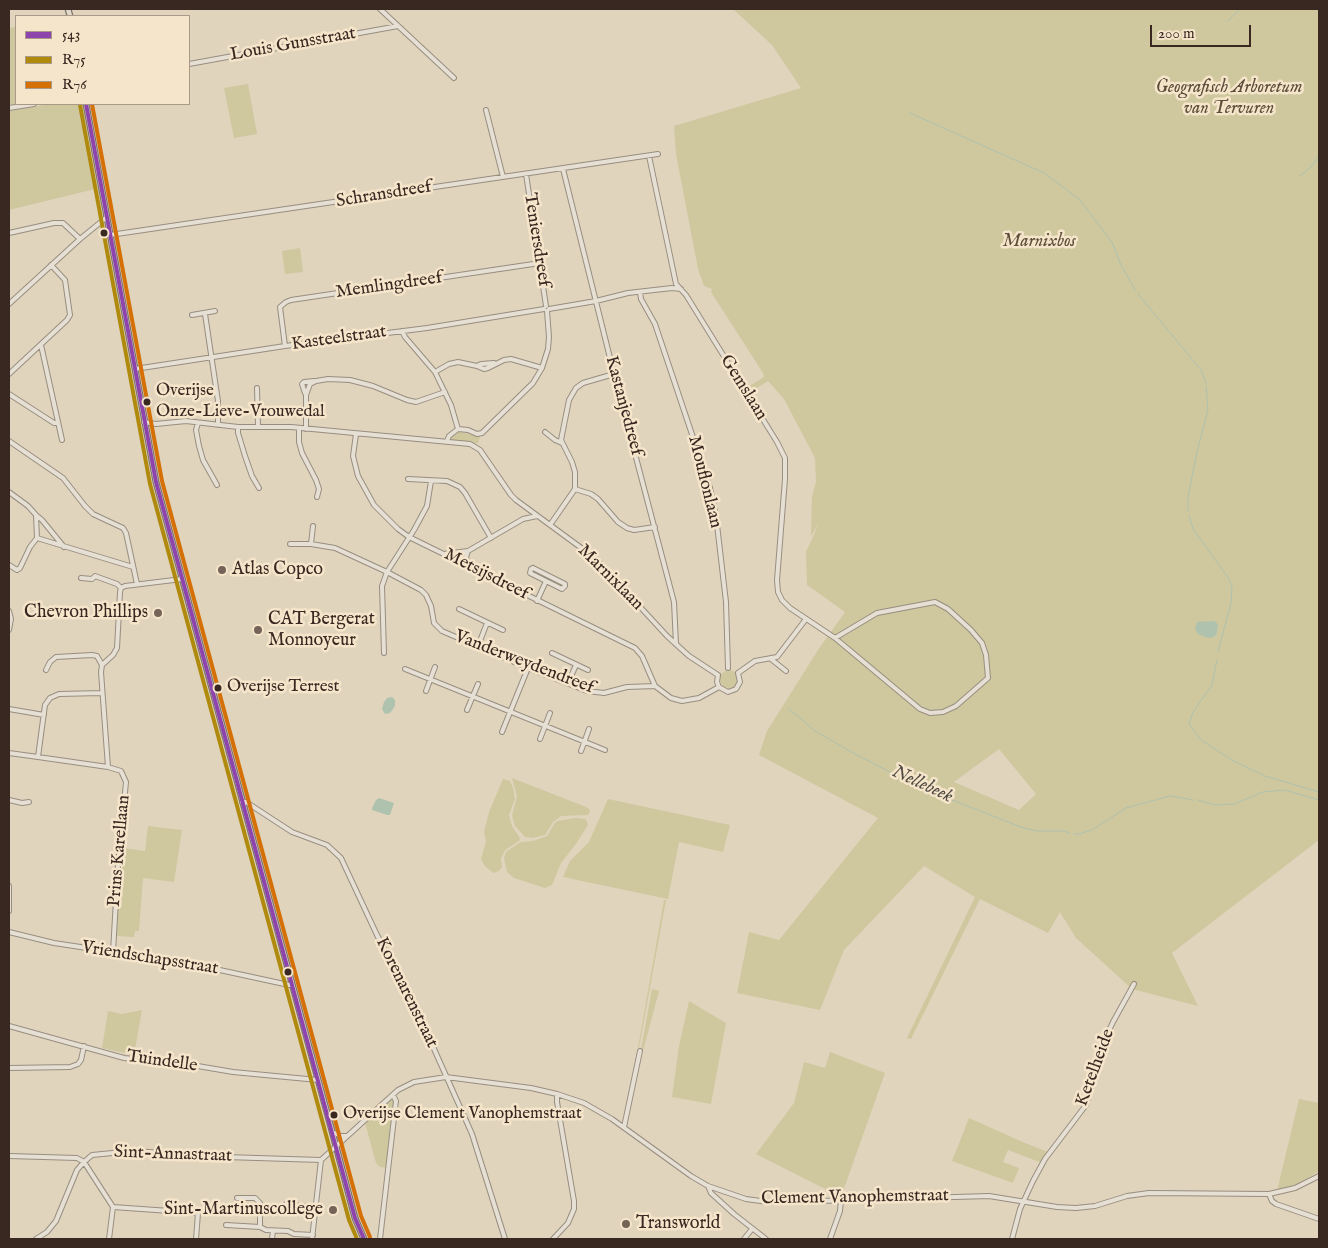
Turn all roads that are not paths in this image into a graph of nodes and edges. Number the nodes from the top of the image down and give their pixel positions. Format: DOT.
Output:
graph roads {
  1 [pos="380,9"];
  2 [pos="398,26"];
  3 [pos="190,64"];
  4 [pos="454,78"];
  5 [pos="28,105"];
  6 [pos="86,105"];
  7 [pos="9,108"];
  8 [pos="486,110"];
  9 [pos="658,154"];
  10 [pos="649,156"];
  11 [pos="563,169"];
  12 [pos="526,174"];
  13 [pos="503,177"];
  14 [pos="107,217"];
  15 [pos="9,233"];
  16 [pos="110,236"];
  17 [pos="80,239"];
  18 [pos="540,263"];
  19 [pos="51,265"];
  20 [pos="681,289"];
  21 [pos="640,292"];
  22 [pos="596,300"];
  23 [pos="9,304"];
  24 [pos="547,309"];
  25 [pos="215,311"];
  26 [pos="205,314"];
  27 [pos="192,315"];
  28 [pos="402,331"];
  29 [pos="41,345"];
  30 [pos="285,346"];
  31 [pos="211,357"];
  32 [pos="542,368"];
  33 [pos="134,369"];
  34 [pos="435,372"];
  35 [pos="9,374"];
  36 [pos="614,374"];
  37 [pos="257,388"];
  38 [pos="445,392"];
  39 [pos="9,394"];
  40 [pos="56,412"];
  41 [pos="49,419"];
  42 [pos="144,422"];
  43 [pos="58,423"];
  44 [pos="198,423"];
  45 [pos="156,424"];
  46 [pos="218,425"];
  47 [pos="258,426"];
  48 [pos="238,427"];
  49 [pos="145,428"];
  50 [pos="299,428"];
  51 [pos="306,429"];
  52 [pos="458,430"];
  53 [pos="545,432"];
  54 [pos="356,434"];
  55 [pos="62,440"];
  56 [pos="9,441"];
  57 [pos="447,441"];
  58 [pos="562,443"];
  59 [pos="408,480"];
  60 [pos="430,481"];
  61 [pos="217,485"];
  62 [pos="259,488"];
  63 [pos="575,489"];
  64 [pos="9,492"];
  65 [pos="317,497"];
  66 [pos="527,509"];
  67 [pos="36,515"];
  68 [pos="538,516"];
  69 [pos="523,519"];
  70 [pos="550,525"];
  71 [pos="313,526"];
  72 [pos="655,527"];
  73 [pos="408,537"];
  74 [pos="37,538"];
  75 [pos="491,538"];
  76 [pos="290,544"];
  77 [pos="311,544"];
  78 [pos="64,547"];
  79 [pos="468,551"];
  80 [pos="444,554"];
  81 [pos="9,566"];
  82 [pos="468,566"];
  83 [pos="133,567"];
  84 [pos="387,572"];
  85 [pos="81,578"];
  86 [pos="182,579"];
  87 [pos="546,581"];
  88 [pos="137,584"];
  89 [pos="121,588"];
  90 [pos="537,601"];
  91 [pos="459,610"];
  92 [pos="9,612"];
  93 [pos="806,619"];
  94 [pos="487,623"];
  95 [pos="9,630"];
  96 [pos="503,630"];
  97 [pos="835,638"];
  98 [pos="676,644"];
  99 [pos="478,646"];
  100 [pos="384,653"];
  101 [pos="552,653"];
  102 [pos="771,659"];
  103 [pos="102,665"];
  104 [pos="576,665"];
  105 [pos="435,667"];
  106 [pos="528,668"];
  107 [pos="728,668"];
  108 [pos="404,669"];
  109 [pos="46,670"];
  110 [pos="588,670"];
  111 [pos="786,670"];
  112 [pos="738,673"];
  113 [pos="718,675"];
  114 [pos="430,679"];
  115 [pos="568,683"];
  116 [pos="478,684"];
  117 [pos="655,686"];
  118 [pos="719,687"];
  119 [pos="426,691"];
  120 [pos="102,693"];
  121 [pos="473,696"];
  122 [pos="9,709"];
  123 [pos="467,710"];
  124 [pos="510,712"];
  125 [pos="550,713"];
  126 [pos="44,715"];
  127 [pos="546,726"];
  128 [pos="589,729"];
  129 [pos="502,732"];
  130 [pos="540,739"];
  131 [pos="585,741"];
  132 [pos="605,750"];
  133 [pos="581,751"];
  134 [pos="9,753"];
  135 [pos="38,757"];
  136 [pos="108,768"];
  137 [pos="9,800"];
  138 [pos="28,802"];
  139 [pos="242,802"];
  140 [pos="9,886"];
  141 [pos="9,911"];
  142 [pos="9,932"];
  143 [pos="113,952"];
  144 [pos="292,984"];
  145 [pos="1134,984"];
  146 [pos="9,1026"];
  147 [pos="84,1046"];
  148 [pos="640,1050"];
  149 [pos="9,1068"];
  150 [pos="446,1077"];
  151 [pos="318,1080"];
  152 [pos="557,1094"];
  153 [pos="392,1095"];
  154 [pos="624,1127"];
  155 [pos="332,1131"];
  156 [pos="346,1136"];
  157 [pos="336,1146"];
  158 [pos="9,1156"];
  159 [pos="321,1160"];
  160 [pos="84,1162"];
  161 [pos="1319,1176"];
  162 [pos="708,1186"];
  163 [pos="1269,1194"];
  164 [pos="237,1198"];
  165 [pos="841,1200"];
  166 [pos="1024,1201"];
  167 [pos="286,1204"];
  168 [pos="113,1207"];
  169 [pos="315,1208"];
  170 [pos="1319,1219"];
  171 [pos="226,1225"];
  172 [pos="260,1227"];
  173 [pos="752,1229"];
  174 [pos="273,1231"];
  175 [pos="312,1237"];
  176 [pos="36,1239"];
  177 [pos="109,1239"];
  178 [pos="196,1239"];
  179 [pos="272,1239"];
  180 [pos="364,1239"];
  181 [pos="380,1239"];
  182 [pos="505,1239"];
  183 [pos="553,1239"];
  184 [pos="744,1239"];
  185 [pos="766,1239"];
  186 [pos="830,1239"];
  187 [pos="1012,1239"];
  1 -- 2 [label="street"];
  2 -- 3 [label="street, Louis Gunsstraat"];
  2 -- 4 [label="street"];
  5 -- 7 [label="street"];
  6 -- 14 [label="main road"];
  8 -- 13 [label="street"];
  9 -- 10 [label="street, Schransdreef"];
  10 -- 11 [label="street, Schransdreef"];
  10 -- 20 [label="street, Gemslaan"];
  11 -- 12 [label="street, Schransdreef"];
  11 -- 22 [label="street, Kastanjedreef"];
  12 -- 13 [label="street, Schransdreef"];
  12 -- 18 [label="street, Teniersdreef"];
  13 -- 16 [label="street, Schransdreef"];
  14 -- 16 [label="main road"];
  14 -- 17 [label="street"];
  15 -- 17 [label="street"];
  16 -- 33 [label="main road"];
  17 -- 19 [label="street"];
  18 -- 24 [label="street, Teniersdreef"];
  18 -- 30 [label="street, Memlingdreef"];
  19 -- 23 [label="street"];
  19 -- 29 [label="street"];
  20 -- 21 [label="street, Kasteelstraat"];
  20 -- 93 [label="street, Gemslaan"];
  21 -- 22 [label="street, Kasteelstraat"];
  21 -- 107 [label="street, Mouflonlaan"];
  22 -- 24 [label="street, Kasteelstraat"];
  22 -- 36 [label="street, Kastanjedreef"];
  24 -- 28 [label="street, Kasteelstraat"];
  24 -- 32 [label="street, Teniersdreef"];
  25 -- 26 [label="street"];
  26 -- 27 [label="street"];
  26 -- 31 [label="street"];
  28 -- 30 [label="street, Kasteelstraat"];
  28 -- 34 [label="street"];
  29 -- 35 [label="street"];
  29 -- 40 [label="street"];
  30 -- 31 [label="street, Kasteelstraat"];
  31 -- 33 [label="street, Kasteelstraat"];
  31 -- 46 [label="street"];
  32 -- 34 [label="street"];
  32 -- 52 [label="street, Teniersdreef"];
  33 -- 42 [label="main road"];
  34 -- 38 [label="street"];
  36 -- 58 [label="street"];
  36 -- 72 [label="street, Kastanjedreef"];
  37 -- 47 [label="street"];
  38 -- 51 [label="street"];
  38 -- 52 [label="street"];
  39 -- 41 [label="street"];
  40 -- 41 [label="street"];
  40 -- 43 [label="street"];
  41 -- 43 [label="street"];
  42 -- 45 [label="street, Marnixlaan"];
  42 -- 49 [label="main road"];
  43 -- 55 [label="street"];
  44 -- 45 [label="street, Marnixlaan"];
  44 -- 46 [label="street, Marnixlaan"];
  44 -- 61 [label="street"];
  45 -- 49 [label="street, Marnixlaan"];
  46 -- 48 [label="street, Marnixlaan"];
  47 -- 48 [label="street, Marnixlaan"];
  47 -- 50 [label="street, Marnixlaan"];
  48 -- 62 [label="street"];
  49 -- 86 [label="main road"];
  50 -- 51 [label="street, Marnixlaan"];
  50 -- 65 [label="street"];
  51 -- 54 [label="street, Marnixlaan"];
  52 -- 57 [label="street"];
  53 -- 58 [label="street"];
  54 -- 57 [label="street, Marnixlaan"];
  54 -- 73 [label="street, Metsijsdreef"];
  56 -- 83 [label="street"];
  57 -- 66 [label="street, Marnixlaan"];
  58 -- 63 [label="street"];
  59 -- 60 [label="street"];
  60 -- 73 [label="street"];
  60 -- 75 [label="street"];
  63 -- 70 [label="street"];
  63 -- 72 [label="street"];
  64 -- 67 [label="street"];
  66 -- 68 [label="street, Marnixlaan"];
  66 -- 69 [label="street"];
  67 -- 74 [label="street"];
  67 -- 78 [label="street"];
  68 -- 69 [label="street"];
  68 -- 70 [label="street, Marnixlaan"];
  69 -- 75 [label="street"];
  70 -- 98 [label="street, Marnixlaan"];
  71 -- 77 [label="street"];
  72 -- 98 [label="street, Kastanjedreef"];
  73 -- 80 [label="street, Metsijsdreef"];
  73 -- 84 [label="street"];
  74 -- 78 [label="street"];
  74 -- 81 [label="street"];
  75 -- 79 [label="street"];
  76 -- 77 [label="street, Vanderweydendreef"];
  77 -- 84 [label="street, Vanderweydendreef"];
  78 -- 83 [label="street"];
  79 -- 80 [label="street"];
  79 -- 82 [label="street"];
  80 -- 82 [label="street, Metsijsdreef"];
  82 -- 90 [label="street, Metsijsdreef"];
  83 -- 88 [label="street"];
  84 -- 99 [label="street, Vanderweydendreef"];
  84 -- 100 [label="street"];
  85 -- 89 [label="street"];
  86 -- 88 [label="street"];
  86 -- 139 [label="main road"];
  87 -- 87 [label="street"];
  87 -- 90 [label="street"];
  88 -- 89 [label="street"];
  89 -- 103 [label="street"];
  90 -- 117 [label="street, Metsijsdreef"];
  91 -- 94 [label="street"];
  92 -- 95 [label="street"];
  93 -- 97 [label="street, Gemslaan"];
  93 -- 102 [label="street"];
  94 -- 96 [label="street"];
  94 -- 99 [label="street"];
  97 -- 97 [label="street, Gemslaan"];
  98 -- 113 [label="street, Marnixlaan"];
  99 -- 106 [label="street, Vanderweydendreef"];
  101 -- 104 [label="street"];
  102 -- 111 [label="street"];
  102 -- 112 [label="street"];
  103 -- 109 [label="street"];
  103 -- 120 [label="street"];
  104 -- 110 [label="street"];
  104 -- 115 [label="street"];
  105 -- 114 [label="street"];
  106 -- 115 [label="street, Vanderweydendreef"];
  106 -- 124 [label="street"];
  107 -- 112 [label="street"];
  107 -- 113 [label="street"];
  108 -- 114 [label="street"];
  112 -- 118 [label="street"];
  113 -- 118 [label="street"];
  114 -- 119 [label="street"];
  114 -- 121 [label="street"];
  115 -- 117 [label="street, Vanderweydendreef"];
  116 -- 121 [label="street"];
  117 -- 118 [label="street"];
  120 -- 126 [label="street"];
  120 -- 136 [label="street"];
  121 -- 123 [label="street"];
  121 -- 124 [label="street"];
  122 -- 126 [label="street"];
  124 -- 127 [label="street"];
  124 -- 129 [label="street"];
  125 -- 127 [label="street"];
  126 -- 135 [label="street"];
  127 -- 130 [label="street"];
  127 -- 131 [label="street"];
  128 -- 131 [label="street"];
  131 -- 132 [label="street"];
  131 -- 133 [label="street"];
  134 -- 135 [label="street"];
  135 -- 136 [label="street"];
  136 -- 143 [label="street, Prins Karellaan"];
  137 -- 138 [label="street"];
  139 -- 144 [label="main road"];
  139 -- 150 [label="street, Korenarenstraat"];
  140 -- 141 [label="street"];
  142 -- 143 [label="street, Vriendschapsstraat"];
  143 -- 144 [label="street, Vriendschapsstraat"];
  144 -- 151 [label="main road"];
  145 -- 166 [label="street, Ketelheide"];
  146 -- 147 [label="street, Tuindelle"];
  147 -- 149 [label="street"];
  147 -- 151 [label="street, Tuindelle"];
  148 -- 154 [label="street"];
  150 -- 152 [label="street, Clement Vanophemstraat"];
  150 -- 153 [label="street, Clement Vanophemstraat"];
  150 -- 182 [label="street, Korenarenstraat"];
  151 -- 155 [label="main road"];
  152 -- 154 [label="street, Clement Vanophemstraat"];
  152 -- 183 [label="street"];
  153 -- 156 [label="street, Clement Vanophemstraat"];
  153 -- 181 [label="street"];
  154 -- 162 [label="street, Clement Vanophemstraat"];
  155 -- 156 [label="street"];
  155 -- 157 [label="main road"];
  156 -- 157 [label="street, Clement Vanophemstraat"];
  157 -- 159 [label="street"];
  157 -- 180 [label="main road"];
  158 -- 160 [label="street"];
  159 -- 160 [label="street, Sint-Annastraat"];
  159 -- 169 [label="street"];
  160 -- 168 [label="street"];
  160 -- 176 [label="street"];
  161 -- 163 [label="street, Clement Vanophemstraat"];
  162 -- 165 [label="street, Clement Vanophemstraat"];
  162 -- 173 [label="street"];
  163 -- 166 [label="street, Clement Vanophemstraat"];
  163 -- 170 [label="street"];
  164 -- 172 [label="street"];
  165 -- 166 [label="street, Clement Vanophemstraat"];
  165 -- 186 [label="street"];
  166 -- 187 [label="street, Ketelheide"];
  167 -- 169 [label="street"];
  168 -- 177 [label="street"];
  168 -- 178 [label="street"];
  169 -- 175 [label="street"];
  171 -- 172 [label="street"];
  172 -- 174 [label="street"];
  173 -- 184 [label="street"];
  173 -- 185 [label="street"];
  174 -- 175 [label="street"];
  174 -- 179 [label="street"];
}
